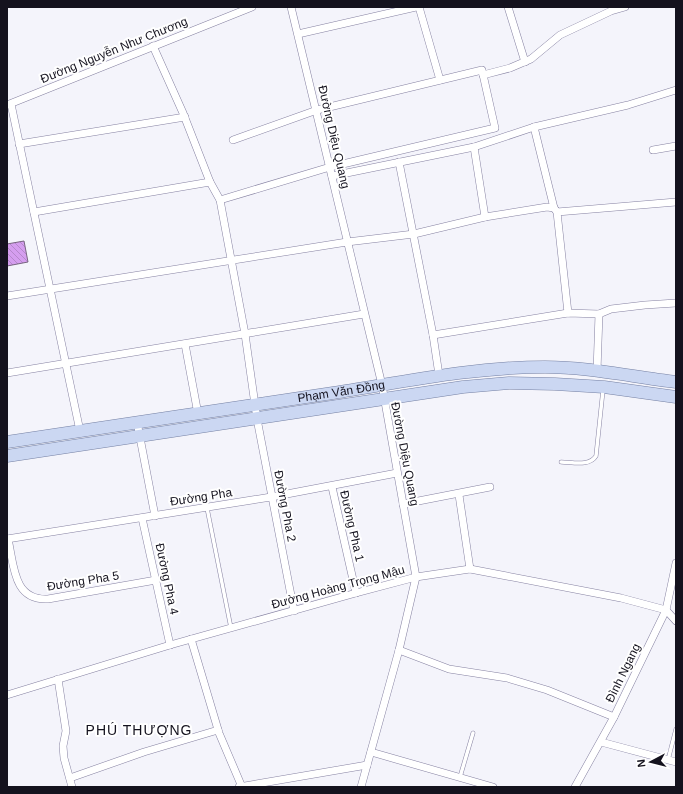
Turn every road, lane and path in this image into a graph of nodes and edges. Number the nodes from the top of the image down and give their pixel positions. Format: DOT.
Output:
graph roads {
  1 [pos="252,7"];
  2 [pos="291,7"];
  3 [pos="416,7"];
  4 [pos="419,7"];
  5 [pos="508,7"];
  6 [pos="625,7"];
  7 [pos="298,34"];
  8 [pos="153,46"];
  9 [pos="525,62"];
  10 [pos="483,75"];
  11 [pos="440,80"];
  12 [pos="676,90"];
  13 [pos="9,105"];
  14 [pos="317,110"];
  15 [pos="185,117"];
  16 [pos="534,127"];
  17 [pos="233,140"];
  18 [pos="19,144"];
  19 [pos="676,146"];
  20 [pos="474,147"];
  21 [pos="653,150"];
  22 [pos="399,162"];
  23 [pos="330,167"];
  24 [pos="332,176"];
  25 [pos="210,182"];
  26 [pos="220,200"];
  27 [pos="676,202"];
  28 [pos="556,210"];
  29 [pos="34,212"];
  30 [pos="485,217"];
  31 [pos="414,234"];
  32 [pos="347,242"];
  33 [pos="231,261"];
  34 [pos="51,289"];
  35 [pos="7,296"];
  36 [pos="676,304"];
  37 [pos="568,313"];
  38 [pos="364,314"];
  39 [pos="599,314"];
  40 [pos="245,334"];
  41 [pos="433,335"];
  42 [pos="184,344"];
  43 [pos="66,362"];
  44 [pos="597,372"];
  45 [pos="7,373"];
  46 [pos="439,375"];
  47 [pos="676,382"];
  48 [pos="382,385"];
  49 [pos="604,387"];
  50 [pos="676,397"];
  51 [pos="384,400"];
  52 [pos="255,404"];
  53 [pos="198,414"];
  54 [pos="257,419"];
  55 [pos="137,422"];
  56 [pos="80,431"];
  57 [pos="140,437"];
  58 [pos="7,442"];
  59 [pos="7,456"];
  60 [pos="561,462"];
  61 [pos="397,473"];
  62 [pos="332,487"];
  63 [pos="490,487"];
  64 [pos="459,495"];
  65 [pos="271,497"];
  66 [pos="403,504"];
  67 [pos="207,508"];
  68 [pos="155,516"];
  69 [pos="142,518"];
  70 [pos="8,539"];
  71 [pos="676,562"];
  72 [pos="470,569"];
  73 [pos="416,577"];
  74 [pos="156,580"];
  75 [pos="356,593"];
  76 [pos="666,610"];
  77 [pos="294,611"];
  78 [pos="676,621"];
  79 [pos="231,628"];
  80 [pos="191,639"];
  81 [pos="170,645"];
  82 [pos="399,650"];
  83 [pos="58,679"];
  84 [pos="7,693"];
  85 [pos="614,717"];
  86 [pos="676,729"];
  87 [pos="218,730"];
  88 [pos="473,734"];
  89 [pos="601,742"];
  90 [pos="371,752"];
  91 [pos="668,760"];
  92 [pos="676,762"];
  93 [pos="367,765"];
  94 [pos="70,778"];
  95 [pos="459,778"];
  96 [pos="72,787"];
  97 [pos="241,787"];
  98 [pos="361,787"];
  99 [pos="493,787"];
  100 [pos="575,787"];
  1 -- 8 [label="street, Đường Nguyễn Như Chương"];
  2 -- 7 [label="street, Đường Diệu Quang"];
  3 -- 7 [label="street"];
  4 -- 11 [label="street"];
  5 -- 9 [label="street"];
  6 -- 9 [label="street"];
  7 -- 14 [label="street, Đường Diệu Quang"];
  8 -- 13 [label="street, Đường Nguyễn Như Chương"];
  8 -- 15 [label="street, Đường Pha 2"];
  9 -- 10 [label="street"];
  10 -- 11 [label="street"];
  10 -- 23 [label="street"];
  11 -- 14 [label="street"];
  12 -- 16 [label="street"];
  13 -- 18 [label="street"];
  14 -- 17 [label="street"];
  14 -- 23 [label="street, Đường Diệu Quang"];
  15 -- 18 [label="street"];
  15 -- 25 [label="street, Đường Pha 2"];
  16 -- 20 [label="street"];
  16 -- 28 [label="street"];
  18 -- 29 [label="street"];
  19 -- 21 [label="street"];
  20 -- 22 [label="street"];
  20 -- 30 [label="street"];
  22 -- 24 [label="street"];
  22 -- 31 [label="street"];
  23 -- 24 [label="street, Đường Diệu Quang"];
  23 -- 26 [label="street"];
  24 -- 32 [label="street, Đường Diệu Quang"];
  25 -- 26 [label="street, Đường Pha 2"];
  25 -- 29 [label="street"];
  26 -- 33 [label="street, Đường Pha 2"];
  27 -- 28 [label="street"];
  28 -- 30 [label="street"];
  28 -- 37 [label="street"];
  29 -- 34 [label="street"];
  30 -- 31 [label="street"];
  31 -- 32 [label="street"];
  31 -- 41 [label="street"];
  32 -- 33 [label="street"];
  32 -- 38 [label="street, Đường Diệu Quang"];
  33 -- 34 [label="street"];
  33 -- 40 [label="street, Đường Pha 2"];
  34 -- 35 [label="street"];
  34 -- 43 [label="street"];
  36 -- 39 [label="street"];
  37 -- 39 [label="street"];
  37 -- 41 [label="street"];
  38 -- 40 [label="street"];
  38 -- 48 [label="street, Đường Diệu Quang"];
  39 -- 44 [label="street"];
  40 -- 42 [label="street"];
  40 -- 52 [label="street, Đường Pha 2"];
  41 -- 46 [label="street"];
  42 -- 43 [label="street"];
  42 -- 53 [label="street"];
  43 -- 45 [label="street"];
  43 -- 56 [label="street"];
  44 -- 46 [label="main road, Phạm Văn Đồng"];
  44 -- 47 [label="main road, Phạm Văn Đồng"];
  46 -- 48 [label="main road, Phạm Văn Đồng"];
  48 -- 51 [label="street, Đường Diệu Quang"];
  48 -- 52 [label="main road, Phạm Văn Đồng"];
  49 -- 50 [label="main road, Phạm Văn Đồng"];
  49 -- 51 [label="main road, Phạm Văn Đồng"];
  49 -- 60 [label="lane"];
  51 -- 54 [label="main road, Phạm Văn Đồng"];
  51 -- 61 [label="street, Đường Diệu Quang"];
  52 -- 53 [label="main road, Phạm Văn Đồng"];
  52 -- 54 [label="street, Đường Pha 2"];
  53 -- 55 [label="main road, Phạm Văn Đồng"];
  54 -- 57 [label="main road, Phạm Văn Đồng"];
  54 -- 65 [label="street, Đường Pha 2"];
  55 -- 56 [label="main road, Phạm Văn Đồng"];
  55 -- 57 [label="street"];
  56 -- 58 [label="main road, Phạm Văn Đồng"];
  57 -- 59 [label="main road, Phạm Văn Đồng"];
  57 -- 68 [label="street"];
  61 -- 62 [label="street, Đường Pha"];
  61 -- 66 [label="street, Đường Diệu Quang"];
  62 -- 65 [label="street, Đường Pha"];
  62 -- 75 [label="street, Đường Pha 1"];
  63 -- 64 [label="street"];
  64 -- 66 [label="street"];
  64 -- 72 [label="street"];
  65 -- 67 [label="street, Đường Pha"];
  65 -- 77 [label="street, Đường Pha 2"];
  66 -- 73 [label="street, Đường Diệu Quang"];
  67 -- 68 [label="street, Đường Pha"];
  67 -- 79 [label="lane"];
  68 -- 69 [label="street, Đường Pha"];
  69 -- 70 [label="street, Đường Pha"];
  69 -- 74 [label="street, Đường Pha 4"];
  70 -- 74 [label="street, Đường Pha 5"];
  71 -- 76 [label="street, Đình Ngang"];
  72 -- 73 [label="street, Đường Hoàng Trọng Mậu"];
  72 -- 76 [label="street, Đường Hoàng Trọng Mậu"];
  73 -- 75 [label="street, Đường Hoàng Trọng Mậu"];
  73 -- 82 [label="street, Đường Diệu Quang"];
  74 -- 81 [label="street, Đường Pha 4"];
  75 -- 77 [label="street, Đường Hoàng Trọng Mậu"];
  76 -- 78 [label="street"];
  76 -- 85 [label="street, Đình Ngang"];
  77 -- 79 [label="street, Đường Hoàng Trọng Mậu"];
  79 -- 80 [label="street, Đường Hoàng Trọng Mậu"];
  80 -- 81 [label="street, Đường Hoàng Trọng Mậu"];
  80 -- 87 [label="street"];
  81 -- 83 [label="street, Đường Hoàng Trọng Mậu"];
  82 -- 85 [label="street"];
  82 -- 90 [label="street, Đường Diệu Quang"];
  83 -- 84 [label="street, Đường Hoàng Trọng Mậu"];
  83 -- 94 [label="street"];
  85 -- 89 [label="street, Đình Ngang"];
  86 -- 91 [label="lane"];
  87 -- 94 [label="street"];
  87 -- 97 [label="street"];
  88 -- 95 [label="lane"];
  89 -- 91 [label="street"];
  89 -- 100 [label="street, Đình Ngang"];
  90 -- 93 [label="street, Đường Diệu Quang"];
  90 -- 95 [label="street"];
  91 -- 92 [label="street"];
  93 -- 97 [label="street"];
  93 -- 98 [label="street, Đường Diệu Quang"];
  94 -- 96 [label="street"];
  95 -- 99 [label="street"];
}
